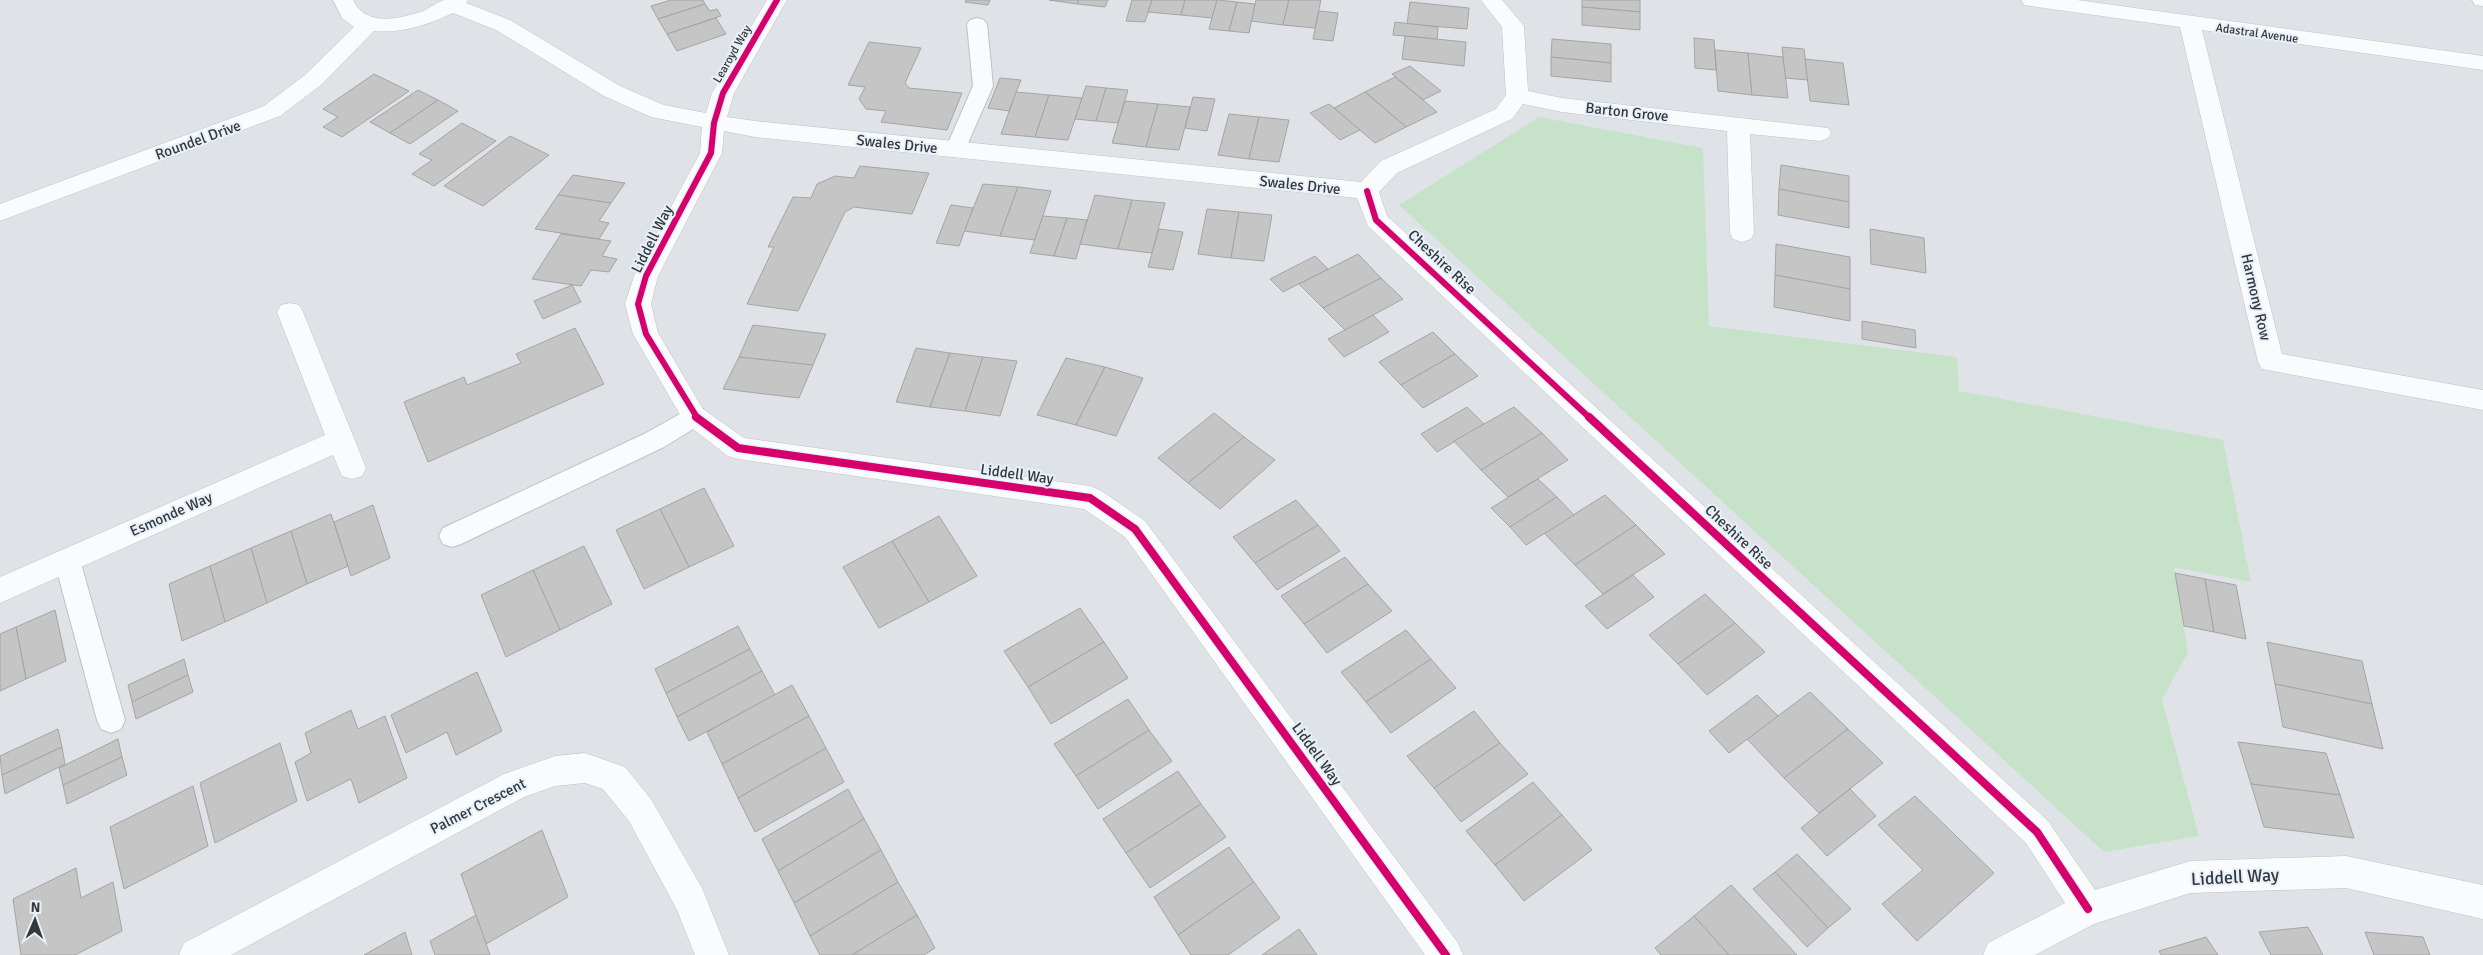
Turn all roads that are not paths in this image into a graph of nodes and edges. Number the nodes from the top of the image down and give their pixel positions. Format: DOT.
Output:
graph roads {
  1 [pos="343,0"];
  2 [pos="777,0"];
  3 [pos="1491,0"];
  4 [pos="2031,0"];
  5 [pos="456,2"];
  6 [pos="370,24"];
  7 [pos="977,24"];
  8 [pos="2190,24"];
  9 [pos="2483,63"];
  10 [pos="1517,96"];
  11 [pos="714,123"];
  12 [pos="1738,125"];
  13 [pos="1820,133"];
  14 [pos="955,150"];
  15 [pos="1367,191"];
  16 [pos="0,214"];
  17 [pos="1742,233"];
  18 [pos="290,312"];
  19 [pos="2483,400"];
  20 [pos="694,416"];
  21 [pos="342,439"];
  22 [pos="352,468"];
  23 [pos="452,536"];
  24 [pos="67,560"];
  25 [pos="0,590"];
  26 [pos="110,720"];
  27 [pos="2483,902"];
  28 [pos="2088,909"];
  29 [pos="196,955"];
  30 [pos="712,955"];
  31 [pos="1446,955"];
  32 [pos="2000,955"];
  1 -- 6 [label="street"];
  2 -- 11 [label="street, Learoyd Way"];
  3 -- 10 [label="street"];
  4 -- 8 [label="street, Adastral Avenue"];
  5 -- 6 [label="street"];
  5 -- 11 [label="street, Swales Drive"];
  6 -- 16 [label="street, Roundel Drive"];
  7 -- 14 [label="lane"];
  8 -- 9 [label="street, Adastral Avenue"];
  8 -- 19 [label="street, Harmony Row"];
  10 -- 12 [label="street, Barton Grove"];
  10 -- 15 [label="street"];
  11 -- 14 [label="street, Swales Drive"];
  11 -- 20 [label="street, Liddell Way"];
  12 -- 13 [label="street, Barton Grove"];
  12 -- 17 [label="street"];
  14 -- 15 [label="street, Swales Drive"];
  15 -- 28 [label="street, Cheshire Rise"];
  18 -- 21 [label="street"];
  20 -- 23 [label="lane"];
  20 -- 31 [label="street, Liddell Way"];
  21 -- 22 [label="street"];
  21 -- 24 [label="street, Esmonde Way"];
  24 -- 25 [label="street, Esmonde Way"];
  24 -- 26 [label="lane"];
  27 -- 28 [label="street, Liddell Way"];
  28 -- 32 [label="street, Liddell Way"];
  29 -- 30 [label="street, Palmer Crescent"];
}
